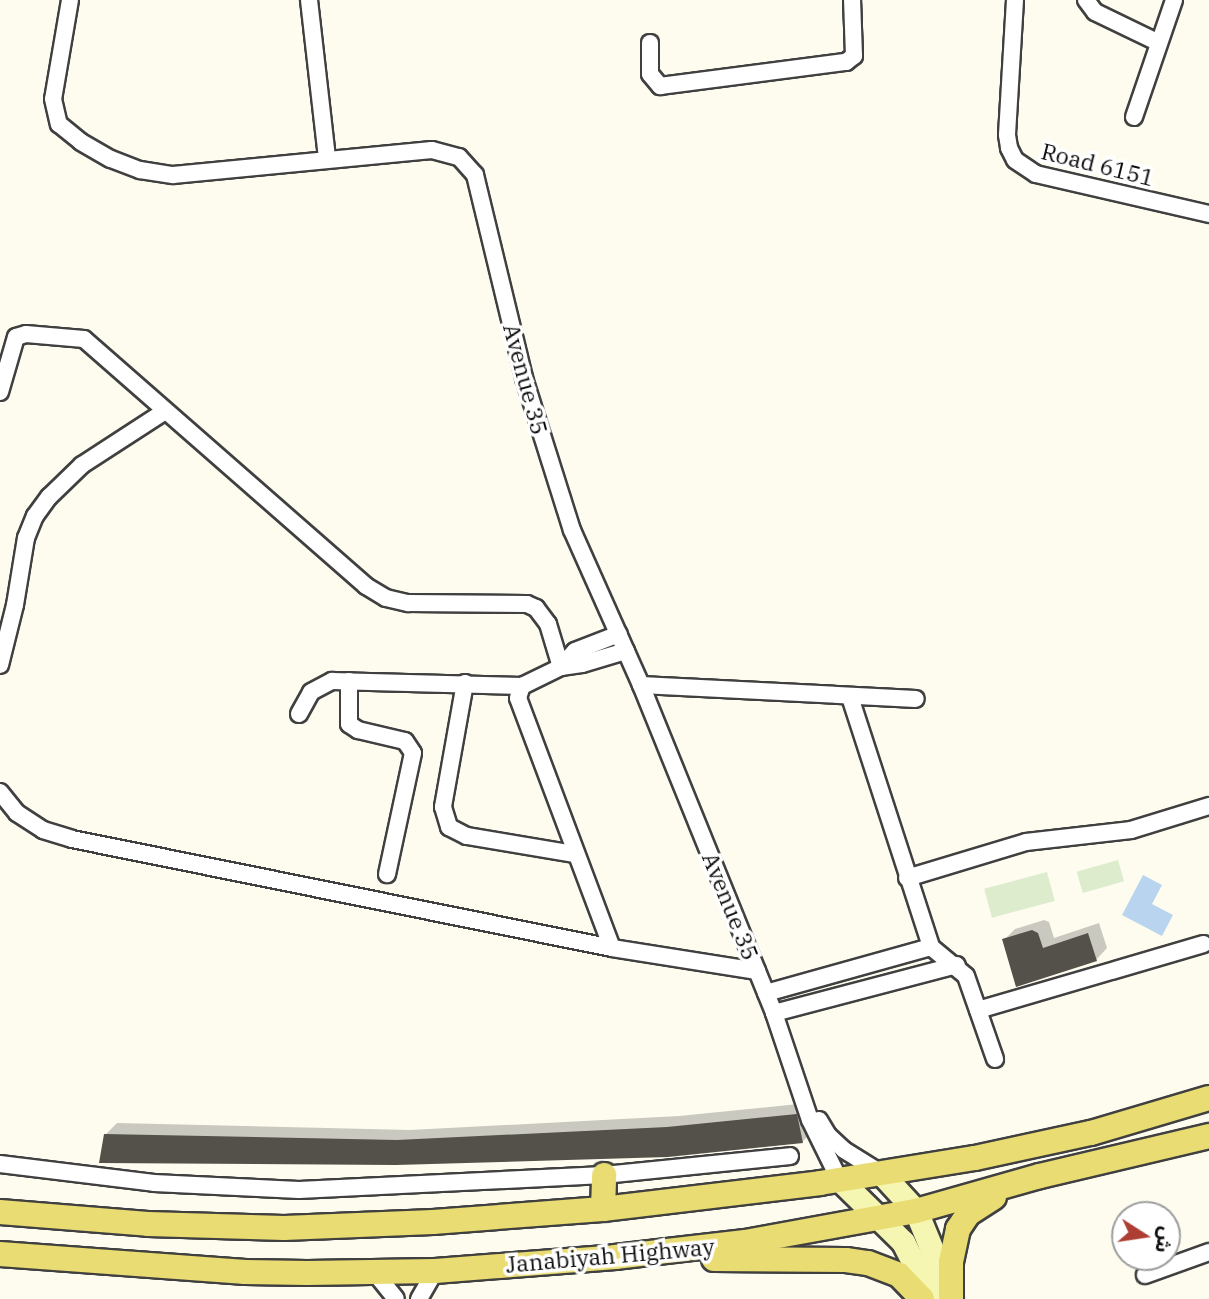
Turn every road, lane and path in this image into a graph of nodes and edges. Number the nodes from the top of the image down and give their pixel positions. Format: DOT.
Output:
graph roads {
  1 [pos="70,0"];
  2 [pos="309,0"];
  3 [pos="852,0"];
  4 [pos="1015,0"];
  5 [pos="1086,0"];
  6 [pos="1174,0"];
  7 [pos="650,43"];
  8 [pos="1158,43"];
  9 [pos="1135,117"];
  10 [pos="327,159"];
  11 [pos="1209,214"];
  12 [pos="0,393"];
  13 [pos="165,411"];
  14 [pos="619,634"];
  15 [pos="626,651"];
  16 [pos="0,665"];
  17 [pos="561,667"];
  18 [pos="349,681"];
  19 [pos="465,683"];
  20 [pos="641,685"];
  21 [pos="522,686"];
  22 [pos="849,697"];
  23 [pos="916,699"];
  24 [pos="299,714"];
  25 [pos="0,792"];
  26 [pos="1209,806"];
  27 [pos="575,854"];
  28 [pos="387,874"];
  29 [pos="907,878"];
  30 [pos="1204,944"];
  31 [pos="931,947"];
  32 [pos="612,948"];
  33 [pos="885,960"];
  34 [pos="957,965"];
  35 [pos="858,967"];
  36 [pos="757,971"];
  37 [pos="892,982"];
  38 [pos="866,989"];
  39 [pos="766,993"];
  40 [pos="978,1010"];
  41 [pos="774,1013"];
  42 [pos="995,1059"];
  43 [pos="1209,1098"];
  44 [pos="804,1102"];
  45 [pos="1209,1136"];
  46 [pos="790,1156"];
  47 [pos="0,1164"];
  48 [pos="881,1173"];
  49 [pos="604,1175"];
  50 [pos="1040,1177"];
  51 [pos="839,1179"];
  52 [pos="603,1209"];
  53 [pos="916,1211"];
  54 [pos="0,1212"];
  55 [pos="878,1218"];
  56 [pos="1209,1252"];
  57 [pos="0,1254"];
  58 [pos="615,1257"];
  59 [pos="435,1271"];
  60 [pos="375,1273"];
  61 [pos="1145,1275"];
  62 [pos="396,1299"];
  63 [pos="419,1299"];
  64 [pos="922,1299"];
  65 [pos="945,1299"];
  1 -- 10 [label="street, Avenue 35"];
  2 -- 10 [label="street"];
  3 -- 7 [label="street"];
  4 -- 11 [label="street, Road 6151"];
  5 -- 8 [label="street"];
  6 -- 8 [label="street"];
  8 -- 9 [label="street"];
  10 -- 14 [label="street, Avenue 35"];
  12 -- 13 [label="street"];
  13 -- 16 [label="street"];
  13 -- 17 [label="street"];
  14 -- 15 [label="street, Avenue 35"];
  14 -- 17 [label="street"];
  15 -- 17 [label="street"];
  15 -- 20 [label="street, Avenue 35"];
  17 -- 21 [label="street"];
  18 -- 19 [label="street"];
  18 -- 24 [label="street"];
  18 -- 28 [label="street"];
  19 -- 21 [label="street"];
  19 -- 27 [label="street"];
  20 -- 22 [label="street"];
  20 -- 36 [label="street, Avenue 35"];
  21 -- 27 [label="street"];
  22 -- 23 [label="street"];
  22 -- 29 [label="street"];
  25 -- 32 [label="street"];
  26 -- 29 [label="street"];
  27 -- 32 [label="street"];
  29 -- 31 [label="street"];
  30 -- 40 [label="street"];
  31 -- 33 [label="street"];
  31 -- 34 [label="street"];
  32 -- 36 [label="street"];
  33 -- 35 [label="street"];
  33 -- 37 [label="street"];
  34 -- 37 [label="street"];
  34 -- 40 [label="street"];
  35 -- 38 [label="street"];
  35 -- 39 [label="street"];
  36 -- 39 [label="street, Avenue 35"];
  37 -- 38 [label="street"];
  38 -- 41 [label="street"];
  39 -- 41 [label="street, Avenue 35"];
  40 -- 42 [label="street"];
  41 -- 44 [label="street, Avenue 35"];
  43 -- 48 [label="main road, Janabiyah Highway"];
  44 -- 48 [label="street, Avenue 35"];
  44 -- 51 [label="street, Avenue 35"];
  45 -- 50 [label="main road, Janabiyah Highway"];
  46 -- 49 [label="street"];
  47 -- 49 [label="street"];
  48 -- 51 [label="main road, Janabiyah Highway"];
  48 -- 53 [label="street, Avenue 35"];
  49 -- 52 [label="main road"];
  50 -- 53 [label="main road, Janabiyah Highway"];
  50 -- 65 [label="main road"];
  51 -- 52 [label="main road, Janabiyah Highway"];
  51 -- 55 [label="street, Avenue 35"];
  52 -- 54 [label="main road, Janabiyah Highway"];
  53 -- 55 [label="main road, Janabiyah Highway"];
  53 -- 65 [label="street, Avenue 35"];
  55 -- 58 [label="main road, Janabiyah Highway"];
  55 -- 65 [label="street, Avenue 35"];
  56 -- 61 [label="street"];
  57 -- 60 [label="main road, Janabiyah Highway"];
  58 -- 59 [label="main road, Janabiyah Highway"];
  58 -- 64 [label="main road"];
  59 -- 60 [label="main road, Janabiyah Highway"];
  59 -- 63 [label="street"];
  60 -- 62 [label="street"];
}
